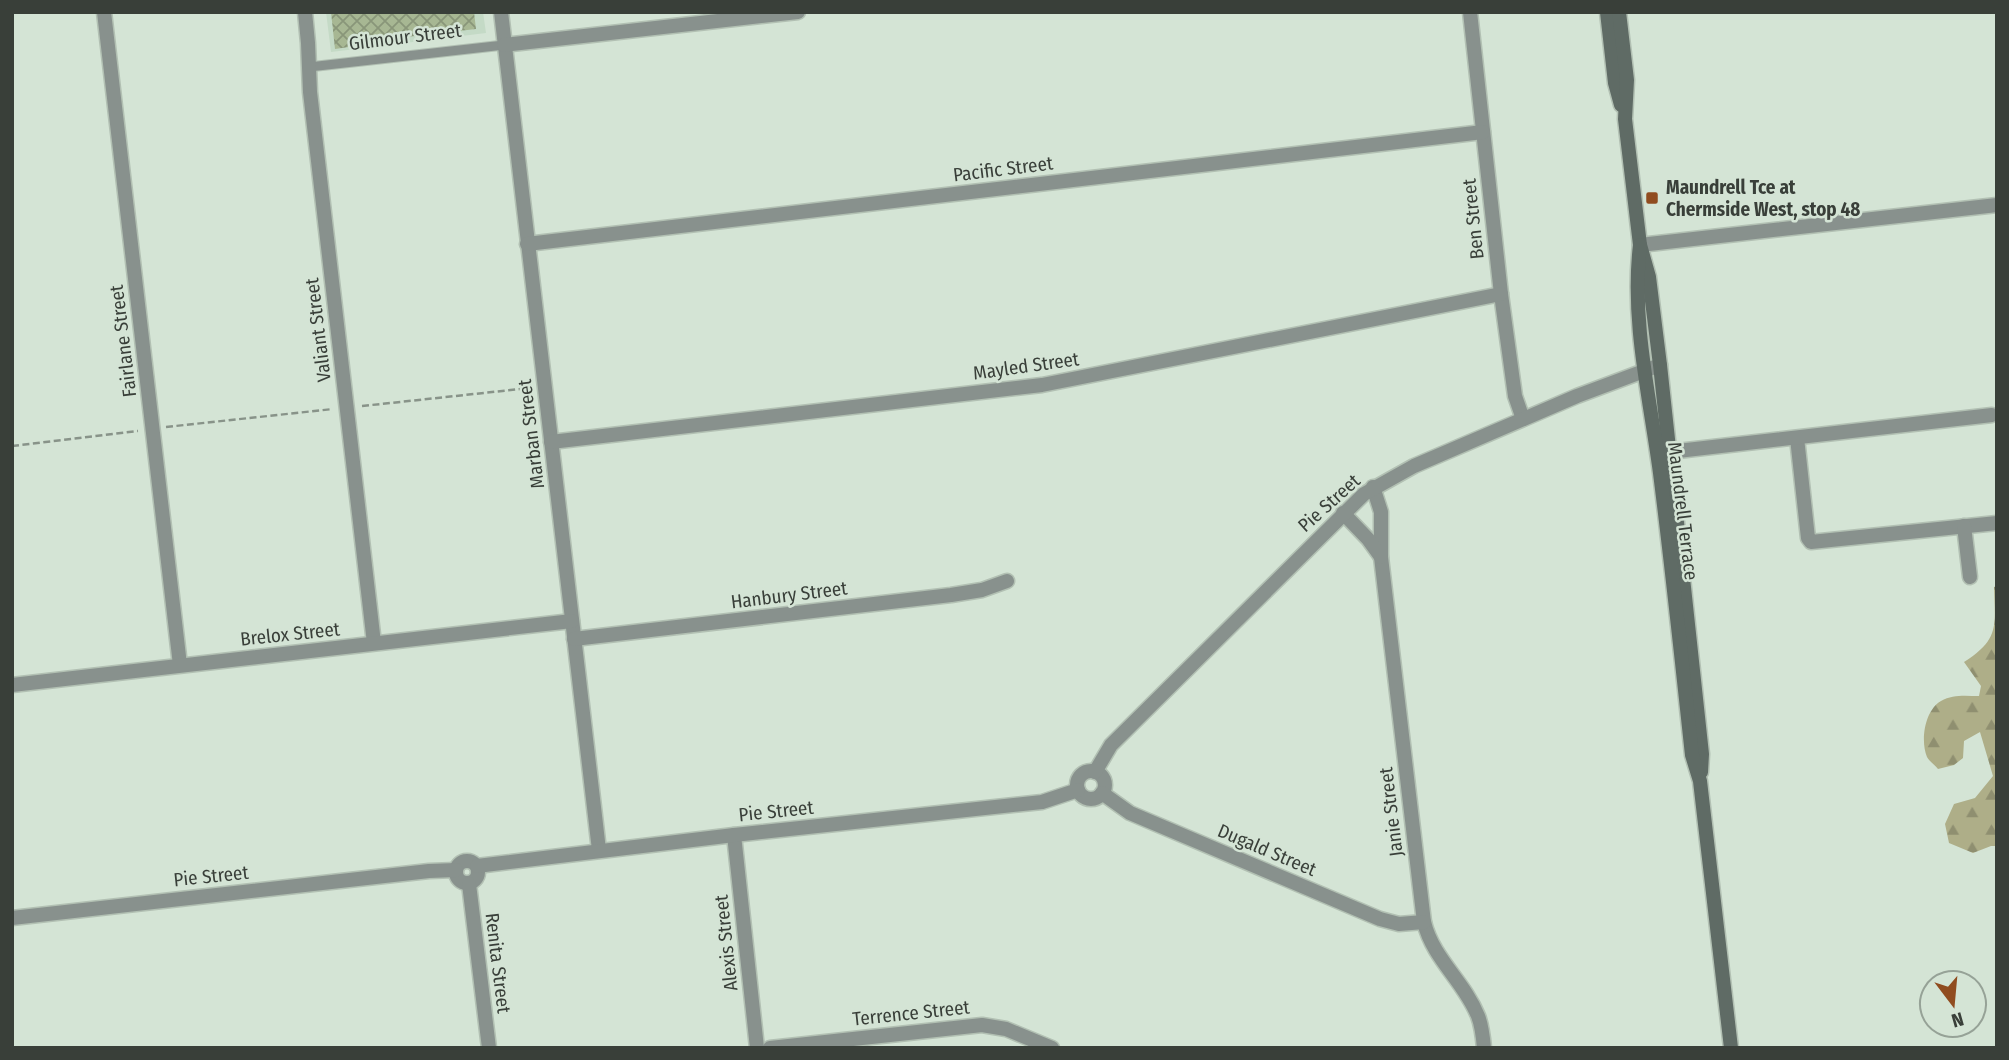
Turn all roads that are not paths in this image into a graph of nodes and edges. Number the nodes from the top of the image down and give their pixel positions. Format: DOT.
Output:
graph roads {
  1 [pos="104,12"];
  2 [pos="305,12"];
  3 [pos="501,12"];
  4 [pos="798,12"];
  5 [pos="1470,12"];
  6 [pos="1607,12"];
  7 [pos="1619,12"];
  8 [pos="504,46"];
  9 [pos="309,67"];
  10 [pos="1625,120"];
  11 [pos="1483,132"];
  12 [pos="1997,205"];
  13 [pos="527,244"];
  14 [pos="1640,245"];
  15 [pos="1501,294"];
  16 [pos="1660,365"];
  17 [pos="1645,370"];
  18 [pos="1992,415"];
  19 [pos="1523,419"];
  20 [pos="1797,438"];
  21 [pos="551,442"];
  22 [pos="1669,452"];
  23 [pos="1373,487"];
  24 [pos="1343,513"];
  25 [pos="1997,523"];
  26 [pos="1964,526"];
  27 [pos="1381,557"];
  28 [pos="1970,577"];
  29 [pos="1007,581"];
  30 [pos="572,621"];
  31 [pos="574,639"];
  32 [pos="374,643"];
  33 [pos="180,665"];
  34 [pos="12,685"];
  35 [pos="1095,772"];
  36 [pos="1700,781"];
  37 [pos="1079,790"];
  38 [pos="1102,793"];
  39 [pos="734,835"];
  40 [pos="599,850"];
  41 [pos="477,866"];
  42 [pos="456,870"];
  43 [pos="468,884"];
  44 [pos="12,918"];
  45 [pos="1424,922"];
  46 [pos="1024,1042"];
  47 [pos="489,1048"];
  48 [pos="757,1048"];
  49 [pos="771,1048"];
  50 [pos="1052,1048"];
  51 [pos="1484,1048"];
  52 [pos="1731,1048"];
  1 -- 33 [label="street, Fairlane Street"];
  2 -- 9 [label="street, Valiant Street"];
  3 -- 8 [label="street, Marban Street"];
  4 -- 8 [label="street, Gilmour Street"];
  5 -- 11 [label="street, Ben Street"];
  6 -- 10 [label="main road, Maundrell Terrace"];
  7 -- 10 [label="main road, Maundrell Terrace"];
  8 -- 9 [label="lane, Gilmour Street"];
  8 -- 13 [label="street, Marban Street"];
  9 -- 32 [label="street, Valiant Street"];
  10 -- 14 [label="main road, Maundrell Terrace"];
  11 -- 13 [label="street, Pacific Street"];
  11 -- 15 [label="street, Ben Street"];
  12 -- 14 [label="street"];
  13 -- 21 [label="street, Marban Street"];
  14 -- 16 [label="main road, Maundrell Terrace"];
  14 -- 17 [label="main road, Maundrell Terrace"];
  15 -- 19 [label="street, Ben Street"];
  15 -- 21 [label="street, Mayled Street"];
  16 -- 17 [label="street, Pie Street"];
  16 -- 22 [label="main road, Maundrell Terrace"];
  17 -- 19 [label="street, Pie Street"];
  17 -- 36 [label="main road, Maundrell Terrace"];
  18 -- 20 [label="street"];
  19 -- 23 [label="street, Pie Street"];
  20 -- 22 [label="street"];
  20 -- 26 [label="street"];
  21 -- 30 [label="street, Marban Street"];
  22 -- 36 [label="main road, Maundrell Terrace"];
  23 -- 24 [label="street, Pie Street"];
  23 -- 27 [label="street, Janie Street"];
  24 -- 27 [label="street"];
  24 -- 35 [label="street, Pie Street"];
  25 -- 26 [label="street"];
  26 -- 28 [label="street"];
  27 -- 45 [label="street, Janie Street"];
  29 -- 31 [label="street, Hanbury Street"];
  30 -- 31 [label="street, Marban Street"];
  30 -- 32 [label="street, Brelox Street"];
  31 -- 40 [label="street, Marban Street"];
  32 -- 33 [label="street, Brelox Street"];
  33 -- 34 [label="street, Brelox Street"];
  35 -- 37 [label="street"];
  35 -- 38 [label="street"];
  36 -- 52 [label="main road, Maundrell Terrace"];
  37 -- 38 [label="street"];
  37 -- 39 [label="street, Pie Street"];
  38 -- 45 [label="street, Dugald Street"];
  39 -- 40 [label="street, Pie Street"];
  39 -- 48 [label="street, Alexis Street"];
  40 -- 41 [label="street, Pie Street"];
  41 -- 42 [label="street"];
  41 -- 43 [label="street"];
  42 -- 43 [label="street"];
  42 -- 44 [label="street, Pie Street"];
  43 -- 47 [label="street, Renita Street"];
  45 -- 51 [label="street, Janie Street"];
  46 -- 49 [label="street, Terrence Street"];
  46 -- 50 [label="street, Terrence Street"];
}
